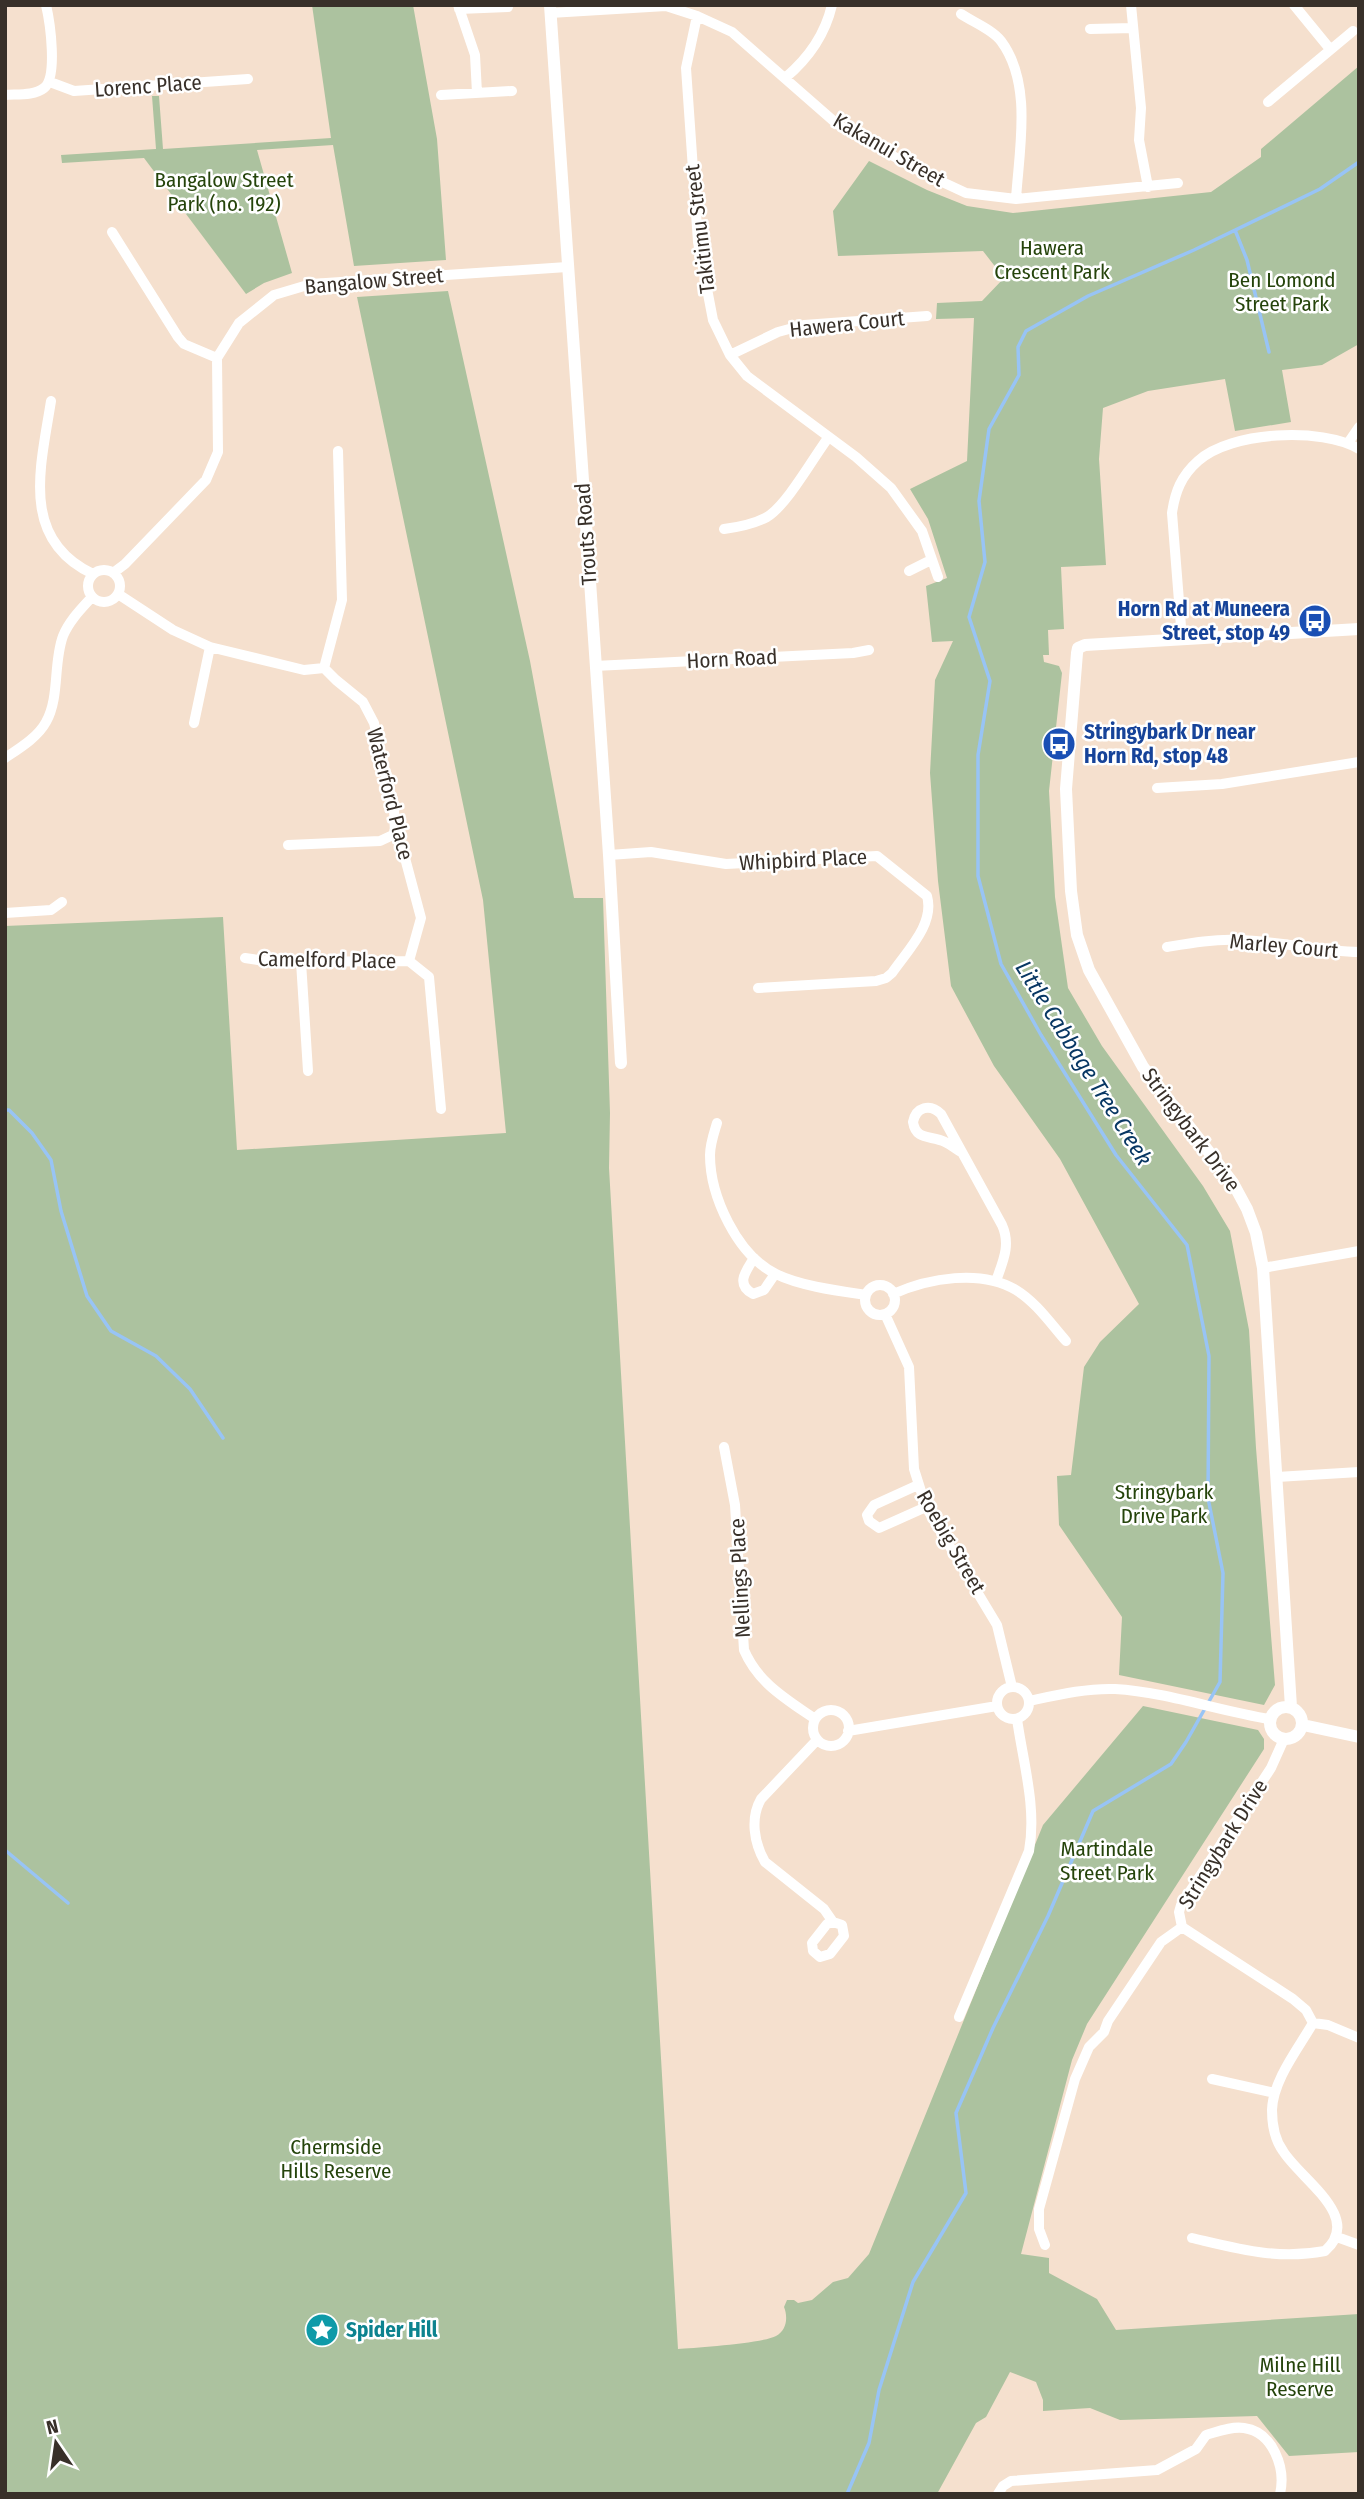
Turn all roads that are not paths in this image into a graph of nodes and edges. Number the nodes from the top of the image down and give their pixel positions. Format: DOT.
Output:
graph roads {
  1 [pos="46,5"];
  2 [pos="832,5"];
  3 [pos="1131,5"];
  4 [pos="1294,5"];
  5 [pos="458,7"];
  6 [pos="508,7"];
  7 [pos="550,9"];
  8 [pos="961,14"];
  9 [pos="697,16"];
  10 [pos="1133,28"];
  11 [pos="1090,29"];
  12 [pos="1353,31"];
  13 [pos="1330,49"];
  14 [pos="785,78"];
  15 [pos="248,79"];
  16 [pos="50,82"];
  17 [pos="512,91"];
  18 [pos="477,93"];
  19 [pos="5,95"];
  20 [pos="441,95"];
  21 [pos="1268,102"];
  22 [pos="1178,183"];
  23 [pos="1148,187"];
  24 [pos="1016,199"];
  25 [pos="112,232"];
  26 [pos="567,267"];
  27 [pos="928,316"];
  28 [pos="730,355"];
  29 [pos="216,358"];
  30 [pos="51,401"];
  31 [pos="1359,427"];
  32 [pos="828,438"];
  33 [pos="1348,443"];
  34 [pos="1359,449"];
  35 [pos="338,451"];
  36 [pos="724,529"];
  37 [pos="931,560"];
  38 [pos="909,571"];
  39 [pos="113,573"];
  40 [pos="93,574"];
  41 [pos="938,577"];
  42 [pos="118,594"];
  43 [pos="92,597"];
  44 [pos="1359,629"];
  45 [pos="1182,639"];
  46 [pos="210,647"];
  47 [pos="869,650"];
  48 [pos="595,666"];
  49 [pos="324,668"];
  50 [pos="194,723"];
  51 [pos="5,758"];
  52 [pos="1359,762"];
  53 [pos="1157,788"];
  54 [pos="395,834"];
  55 [pos="288,845"];
  56 [pos="609,855"];
  57 [pos="62,902"];
  58 [pos="5,913"];
  59 [pos="1167,947"];
  60 [pos="1359,952"];
  61 [pos="245,958"];
  62 [pos="409,961"];
  63 [pos="301,962"];
  64 [pos="758,988"];
  65 [pos="621,1063"];
  66 [pos="308,1071"];
  67 [pos="440,1109"];
  68 [pos="717,1123"];
  69 [pos="961,1152"];
  70 [pos="1359,1251"];
  71 [pos="754,1258"];
  72 [pos="1263,1268"];
  73 [pos="775,1273"];
  74 [pos="996,1281"];
  75 [pos="893,1294"];
  76 [pos="866,1295"];
  77 [pos="885,1314"];
  78 [pos="1066,1341"];
  79 [pos="724,1447"];
  80 [pos="1359,1472"];
  81 [pos="1277,1477"];
  82 [pos="918,1485"];
  83 [pos="926,1507"];
  84 [pos="1012,1687"];
  85 [pos="1029,1701"];
  86 [pos="997,1706"];
  87 [pos="1291,1707"];
  88 [pos="815,1719"];
  89 [pos="1017,1719"];
  90 [pos="1270,1719"];
  91 [pos="1303,1726"];
  92 [pos="848,1731"];
  93 [pos="1359,1737"];
  94 [pos="1284,1739"];
  95 [pos="817,1740"];
  96 [pos="833,1922"];
  97 [pos="1182,1927"];
  98 [pos="959,2017"];
  99 [pos="1313,2023"];
  100 [pos="1359,2038"];
  101 [pos="1212,2079"];
  102 [pos="1275,2094"];
  103 [pos="1337,2237"];
  104 [pos="1192,2238"];
  105 [pos="1045,2245"];
  106 [pos="1359,2245"];
  107 [pos="999,2494"];
  108 [pos="1280,2494"];
  1 -- 16 [label="street"];
  2 -- 14 [label="street"];
  3 -- 10 [label="street"];
  4 -- 13 [label="street"];
  5 -- 6 [label="street"];
  5 -- 18 [label="street"];
  7 -- 9 [label="street, Kakanui Street"];
  7 -- 26 [label="street, Trouts Road"];
  8 -- 24 [label="street"];
  9 -- 14 [label="street, Kakanui Street"];
  9 -- 28 [label="street, Takitimu Street"];
  10 -- 11 [label="street"];
  10 -- 23 [label="street"];
  12 -- 13 [label="street"];
  13 -- 21 [label="street"];
  14 -- 24 [label="street, Kakanui Street"];
  15 -- 16 [label="street, Lorenc Place"];
  16 -- 19 [label="street"];
  17 -- 18 [label="street"];
  18 -- 20 [label="street"];
  22 -- 23 [label="street, Kakanui Street"];
  23 -- 24 [label="street, Kakanui Street"];
  25 -- 29 [label="street"];
  26 -- 29 [label="street, Bangalow Street"];
  26 -- 48 [label="street, Trouts Road"];
  27 -- 28 [label="street, Hawera Court"];
  28 -- 32 [label="street, Takitimu Street"];
  29 -- 39 [label="street"];
  30 -- 40 [label="street"];
  31 -- 33 [label="street"];
  32 -- 36 [label="street"];
  32 -- 37 [label="street, Takitimu Street"];
  33 -- 34 [label="street"];
  33 -- 45 [label="street"];
  35 -- 49 [label="street"];
  37 -- 38 [label="street"];
  37 -- 41 [label="street, Takitimu Street"];
  39 -- 40 [label="street"];
  39 -- 42 [label="street"];
  40 -- 43 [label="street"];
  42 -- 43 [label="street"];
  42 -- 46 [label="street"];
  43 -- 51 [label="street"];
  44 -- 45 [label="street"];
  45 -- 72 [label="street, Stringybark Drive"];
  46 -- 49 [label="street"];
  46 -- 50 [label="street"];
  47 -- 48 [label="street, Horn Road"];
  48 -- 56 [label="street, Trouts Road"];
  49 -- 54 [label="street, Waterford Place"];
  52 -- 53 [label="street"];
  54 -- 55 [label="street"];
  54 -- 62 [label="street, Waterford Place"];
  56 -- 64 [label="street, Whipbird Place"];
  56 -- 65 [label="street, Trouts Road"];
  57 -- 58 [label="street"];
  59 -- 60 [label="street, Marley Court"];
  61 -- 63 [label="street, Camelford Place"];
  62 -- 63 [label="street, Camelford Place"];
  62 -- 67 [label="street"];
  63 -- 66 [label="street"];
  68 -- 71 [label="street"];
  69 -- 69 [label="street"];
  69 -- 74 [label="street"];
  70 -- 72 [label="street"];
  71 -- 73 [label="street"];
  71 -- 73 [label="street"];
  72 -- 81 [label="street, Stringybark Drive"];
  73 -- 76 [label="street"];
  74 -- 75 [label="street"];
  74 -- 78 [label="street"];
  75 -- 76 [label="street"];
  75 -- 77 [label="street"];
  76 -- 77 [label="street, Roebig Street"];
  77 -- 82 [label="street, Roebig Street"];
  79 -- 88 [label="street, Nellings Place"];
  80 -- 81 [label="street"];
  81 -- 87 [label="street, Stringybark Drive"];
  82 -- 83 [label="street, Roebig Street"];
  82 -- 83 [label="street"];
  83 -- 84 [label="street, Roebig Street"];
  84 -- 85 [label="street"];
  84 -- 86 [label="street"];
  85 -- 89 [label="street"];
  85 -- 90 [label="street"];
  86 -- 89 [label="street"];
  86 -- 92 [label="street"];
  87 -- 90 [label="street"];
  87 -- 91 [label="street, Stringybark Drive"];
  88 -- 92 [label="street"];
  88 -- 95 [label="street"];
  89 -- 98 [label="street"];
  90 -- 94 [label="street"];
  91 -- 93 [label="street"];
  91 -- 94 [label="street"];
  92 -- 95 [label="street"];
  94 -- 97 [label="street, Stringybark Drive"];
  95 -- 96 [label="street"];
  97 -- 99 [label="street"];
  97 -- 105 [label="street, Stringybark Drive"];
  99 -- 100 [label="street"];
  99 -- 102 [label="street"];
  101 -- 102 [label="street"];
  102 -- 103 [label="street"];
  103 -- 104 [label="street"];
  103 -- 106 [label="street"];
  107 -- 108 [label="street"];
}
